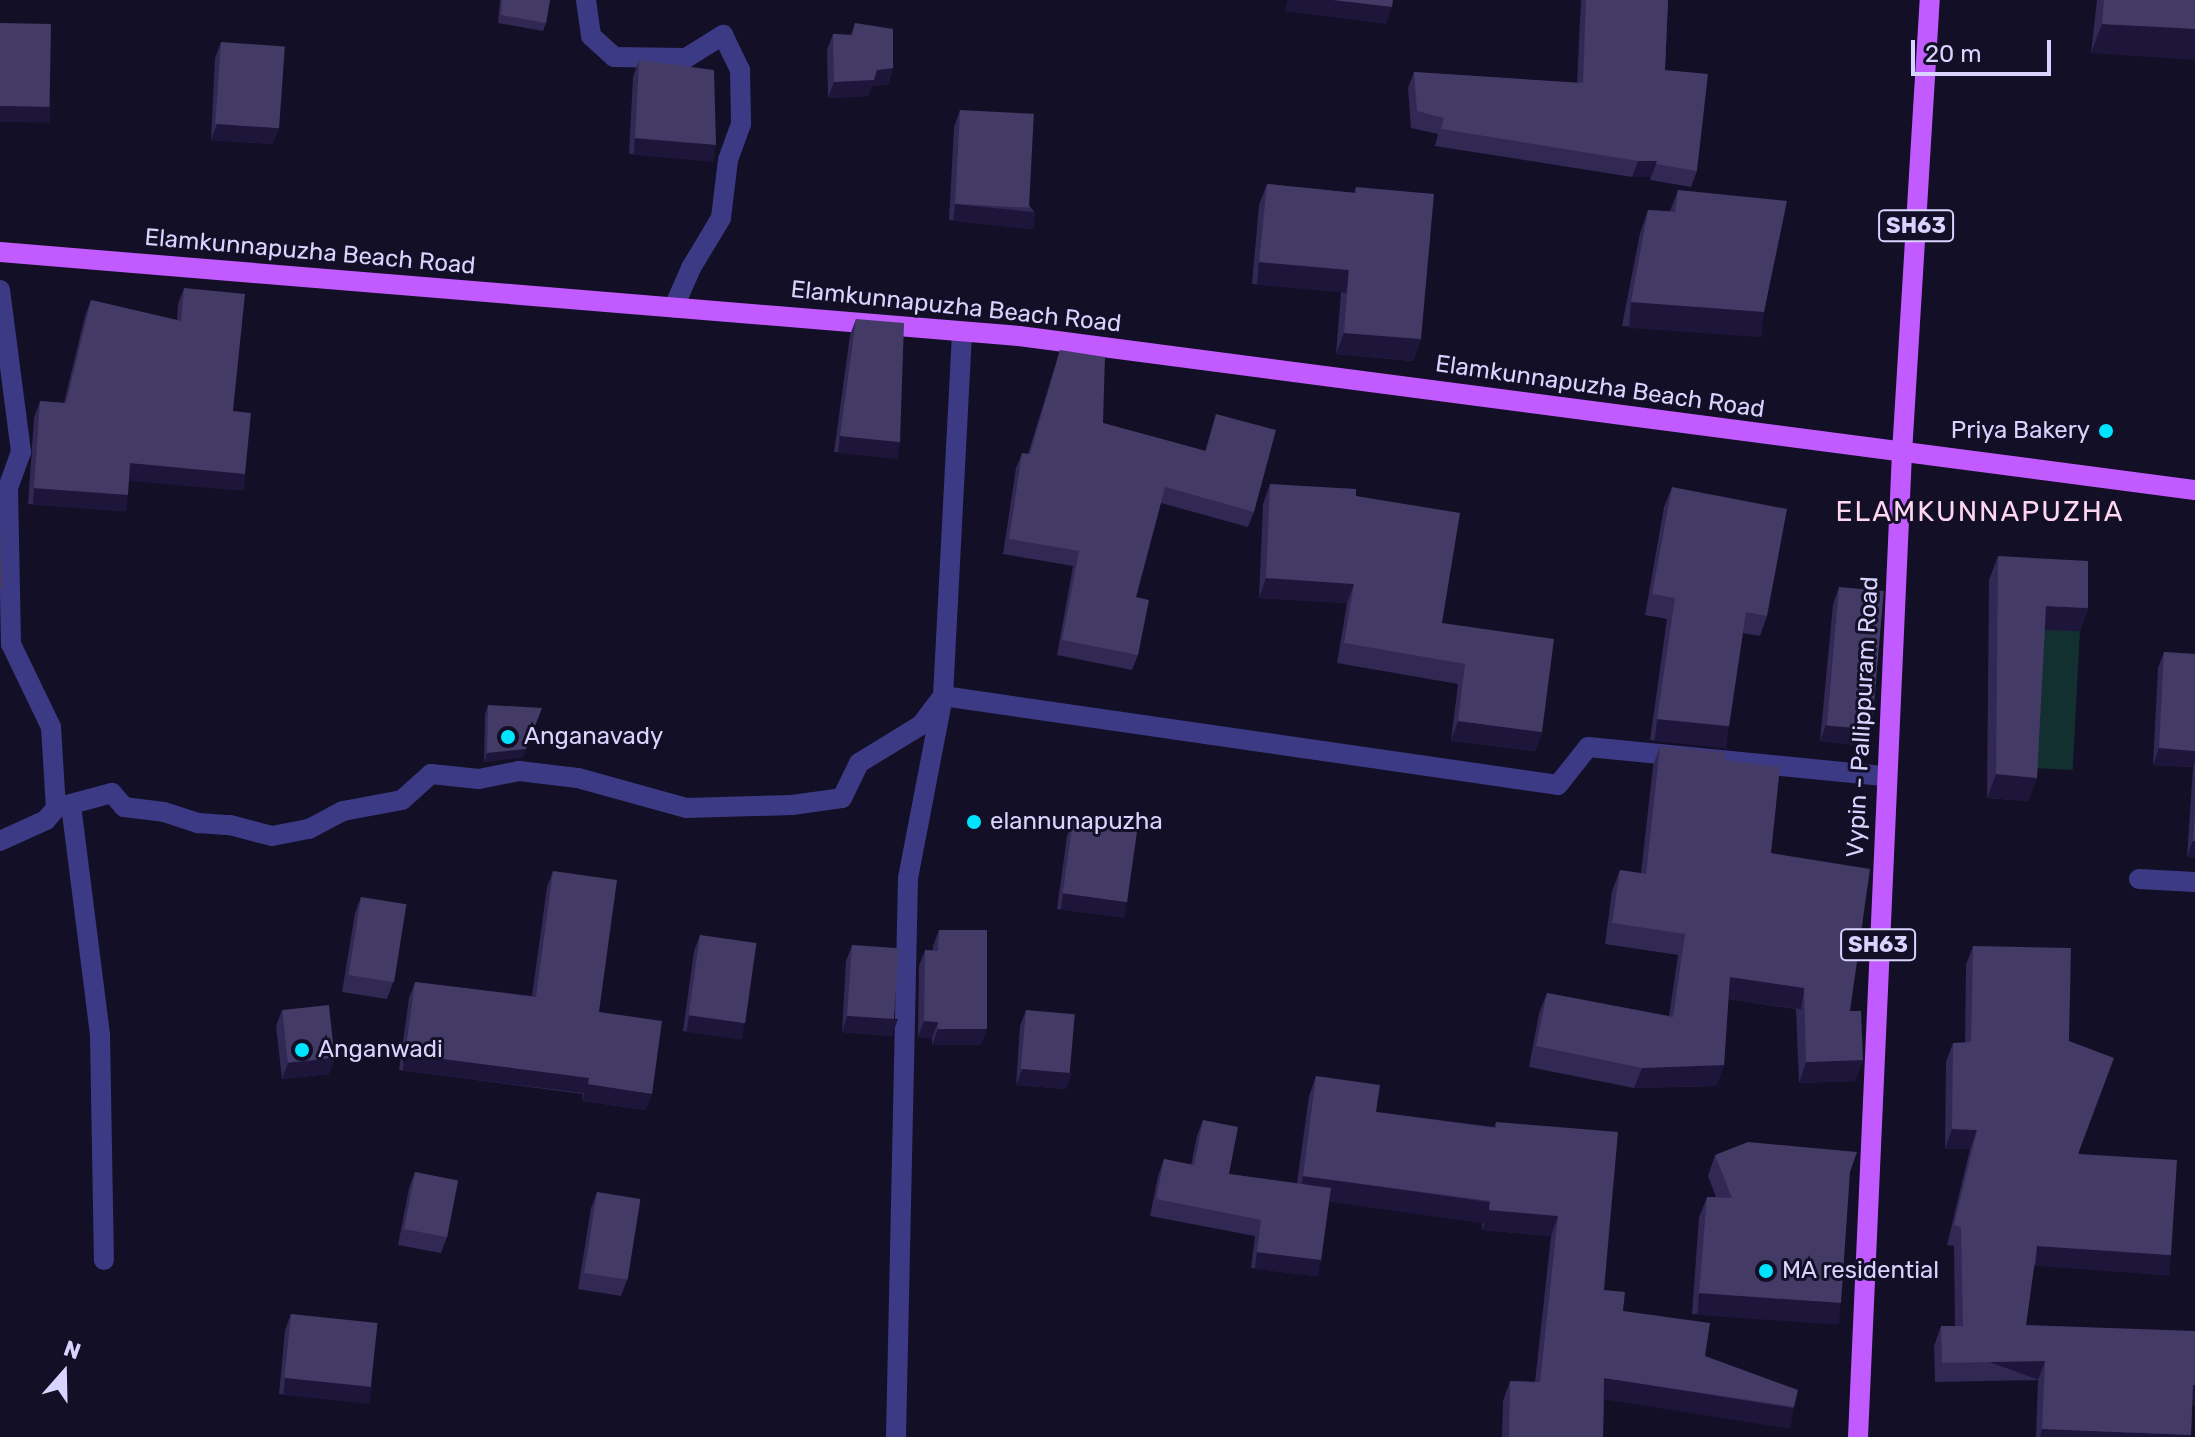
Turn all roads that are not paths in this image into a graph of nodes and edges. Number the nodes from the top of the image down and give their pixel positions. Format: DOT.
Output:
graph roads {
  1 [pos="586,0"];
  2 [pos="1930,0"];
  3 [pos="0,252"];
  4 [pos="0,290"];
  5 [pos="674,307"];
  6 [pos="962,331"];
  7 [pos="1902,453"];
  8 [pos="2195,490"];
  9 [pos="943,696"];
  10 [pos="1886,776"];
  11 [pos="64,806"];
  12 [pos="0,841"];
  13 [pos="2139,879"];
  14 [pos="2195,882"];
  15 [pos="104,1260"];
  16 [pos="896,1437"];
  17 [pos="1858,1437"];
  1 -- 5 [label="street"];
  2 -- 7 [label="main road, Vypin - Pallippuram Road / SH63"];
  3 -- 5 [label="main road, Elamkunnapuzha Beach Road"];
  4 -- 11 [label="street"];
  5 -- 6 [label="main road, Elamkunnapuzha Beach Road"];
  6 -- 7 [label="main road, Elamkunnapuzha Beach Road"];
  6 -- 9 [label="street"];
  7 -- 8 [label="main road, Elamkunnapuzha Beach Road"];
  7 -- 10 [label="main road, Vypin - Pallippuram Road / SH63"];
  9 -- 10 [label="street"];
  9 -- 11 [label="street"];
  9 -- 16 [label="street"];
  10 -- 17 [label="main road, Vypin - Pallippuram Road / SH63"];
  11 -- 12 [label="street"];
  11 -- 15 [label="street"];
  13 -- 14 [label="street"];
}
